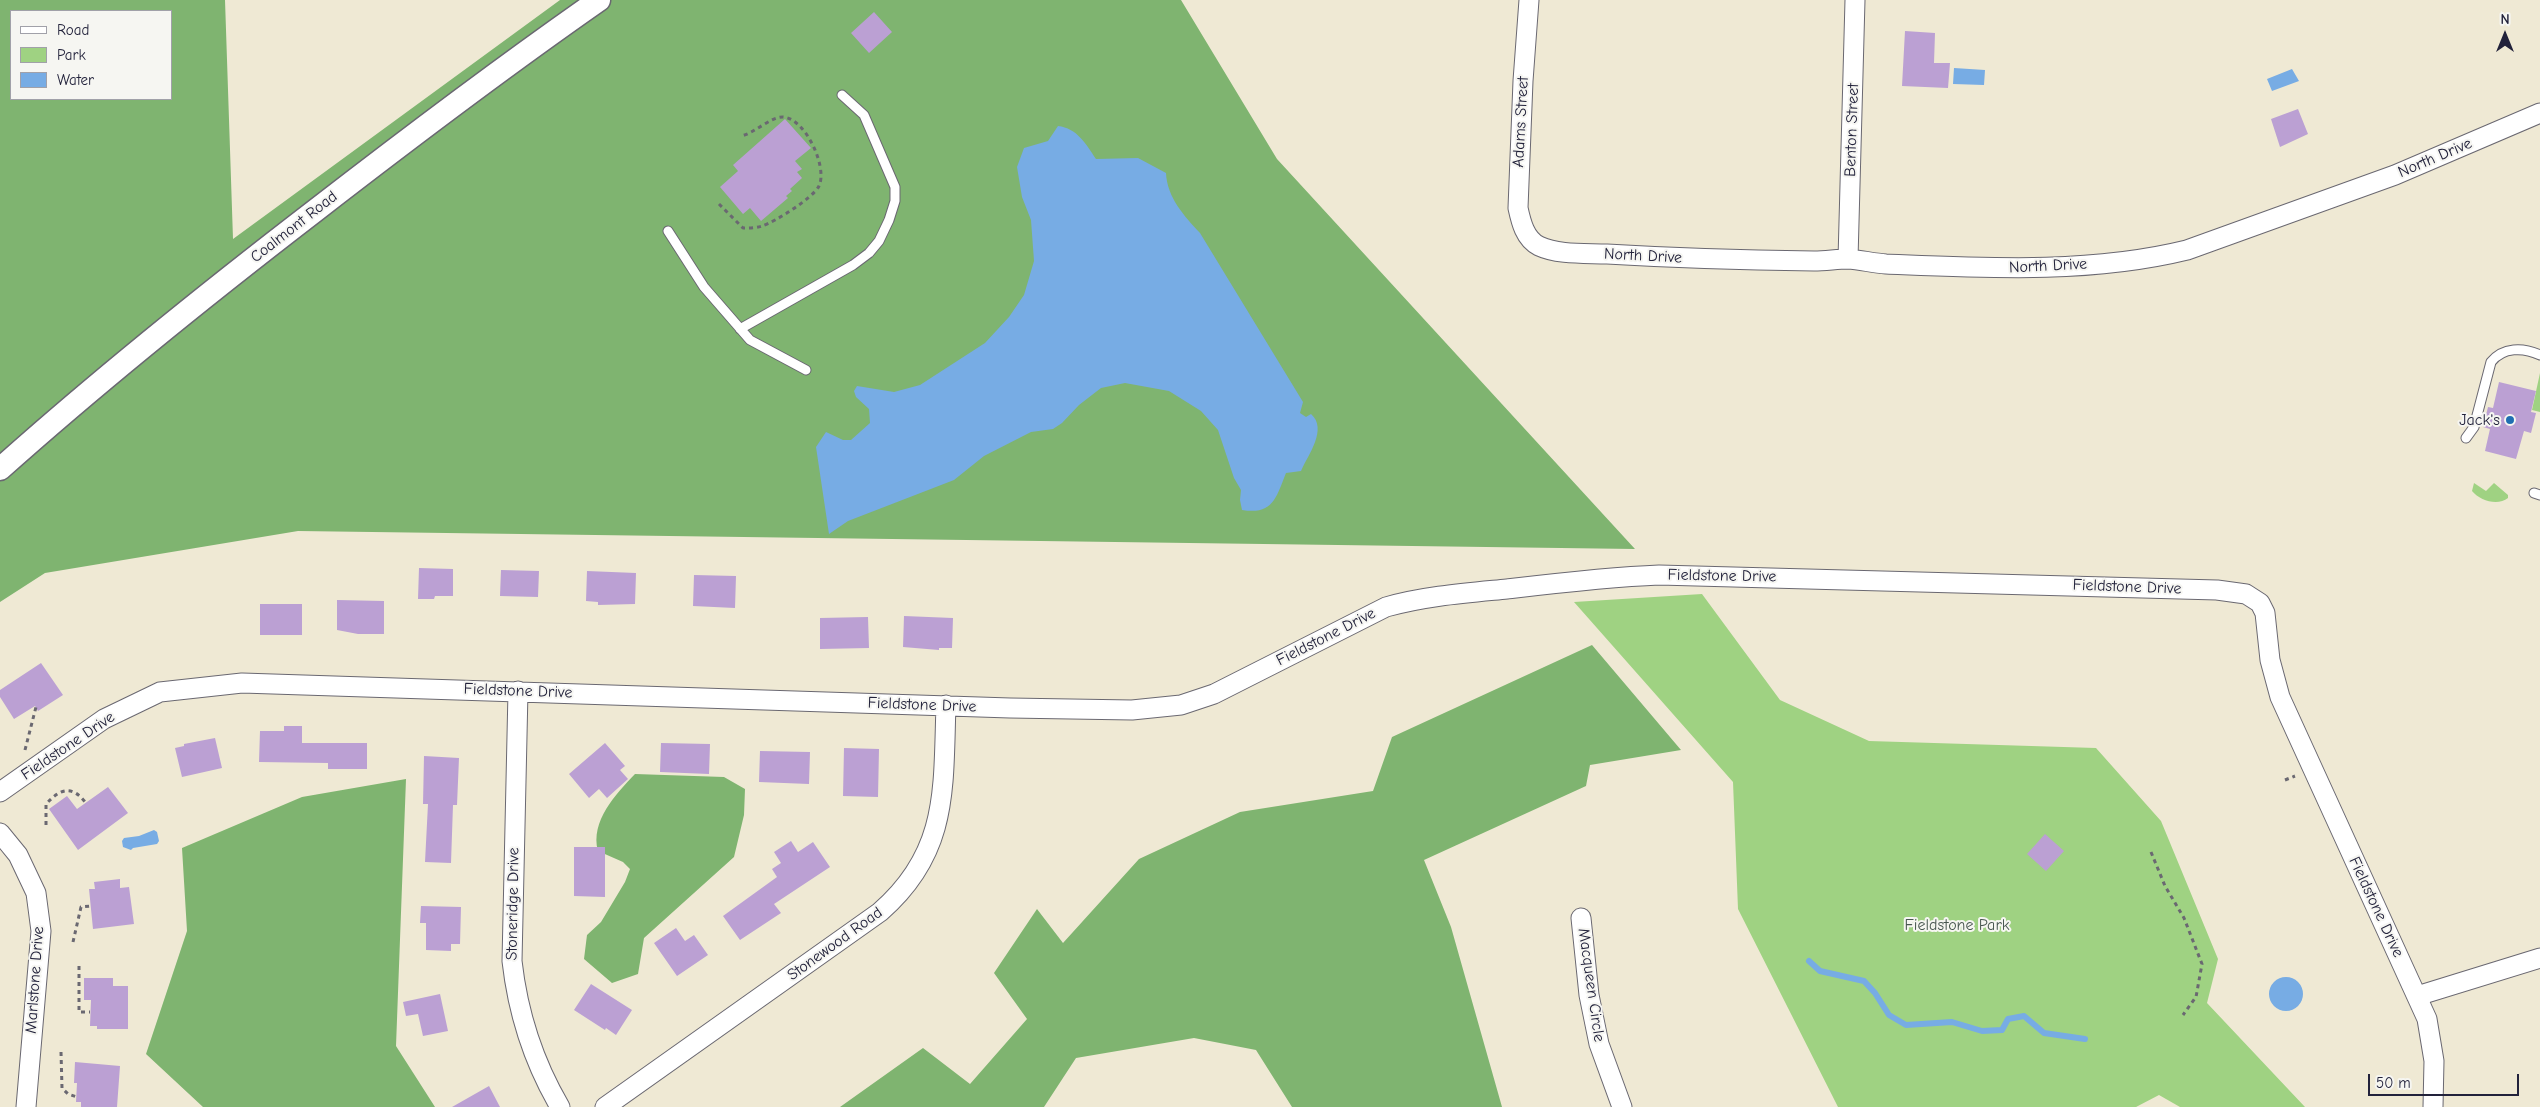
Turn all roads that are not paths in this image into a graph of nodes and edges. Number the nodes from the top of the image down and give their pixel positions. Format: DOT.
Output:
graph roads {
  1 [pos="599,0"];
  2 [pos="1529,0"];
  3 [pos="1855,0"];
  4 [pos="842,95"];
  5 [pos="2540,113"];
  6 [pos="668,231"];
  7 [pos="1532,240"];
  8 [pos="1848,259"];
  9 [pos="740,330"];
  10 [pos="2540,355"];
  11 [pos="806,370"];
  12 [pos="2466,438"];
  13 [pos="0,469"];
  14 [pos="518,691"];
  15 [pos="946,705"];
  16 [pos="0,792"];
  17 [pos="0,833"];
  18 [pos="1581,918"];
  19 [pos="2540,958"];
  20 [pos="2417,996"];
  21 [pos="26,1107"];
  22 [pos="560,1107"];
  23 [pos="605,1107"];
  24 [pos="1622,1107"];
  25 [pos="2433,1107"];
  1 -- 13 [label="street, Coalmont Road"];
  2 -- 7 [label="street, Adams Street"];
  3 -- 8 [label="street, Benton Street"];
  4 -- 9 [label="lane"];
  5 -- 8 [label="street, North Drive"];
  6 -- 9 [label="lane"];
  7 -- 8 [label="street, North Drive"];
  9 -- 11 [label="lane"];
  10 -- 12 [label="lane"];
  14 -- 15 [label="street, Fieldstone Drive"];
  14 -- 16 [label="street, Fieldstone Drive"];
  14 -- 22 [label="street, Stoneridge Drive"];
  15 -- 20 [label="street, Fieldstone Drive"];
  15 -- 23 [label="street, Stonewood Road"];
  17 -- 21 [label="street, Marlstone Drive"];
  18 -- 24 [label="street, Macqueen Circle"];
  19 -- 20 [label="street"];
  20 -- 25 [label="street, Fieldstone Drive"];
}
